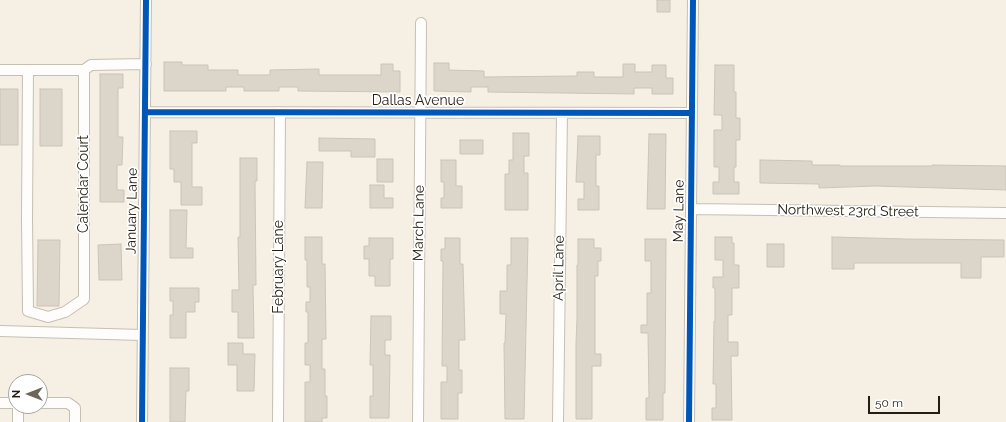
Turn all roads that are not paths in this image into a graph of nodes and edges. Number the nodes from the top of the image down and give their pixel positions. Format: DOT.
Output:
graph roads {
  1 [pos="146,0"];
  2 [pos="693,0"];
  3 [pos="421,23"];
  4 [pos="146,64"];
  5 [pos="0,70"];
  6 [pos="28,70"];
  7 [pos="84,70"];
  8 [pos="145,112"];
  9 [pos="280,112"];
  10 [pos="420,113"];
  11 [pos="562,113"];
  12 [pos="692,113"];
  13 [pos="691,209"];
  14 [pos="1006,213"];
  15 [pos="0,331"];
  16 [pos="142,335"];
  17 [pos="48,403"];
  18 [pos="75,422"];
  19 [pos="142,422"];
  20 [pos="278,422"];
  21 [pos="418,422"];
  22 [pos="558,422"];
  23 [pos="689,422"];
  1 -- 4 [label="street, January Lane"];
  2 -- 12 [label="street, May Lane"];
  3 -- 10 [label="street, March Lane"];
  4 -- 7 [label="street"];
  4 -- 8 [label="street, January Lane"];
  5 -- 6 [label="street"];
  6 -- 7 [label="street"];
  6 -- 7 [label="street, Calendar Court"];
  8 -- 9 [label="street, Dallas Avenue"];
  8 -- 16 [label="street, January Lane"];
  9 -- 10 [label="street, Dallas Avenue"];
  9 -- 20 [label="street, February Lane"];
  10 -- 11 [label="street, Dallas Avenue"];
  10 -- 21 [label="street, March Lane"];
  11 -- 12 [label="street, Dallas Avenue"];
  11 -- 22 [label="street, April Lane"];
  12 -- 13 [label="street, May Lane"];
  13 -- 14 [label="street, Northwest 23rd Street"];
  13 -- 23 [label="street, May Lane"];
  15 -- 16 [label="street"];
  16 -- 19 [label="street, January Lane"];
  17 -- 18 [label="street"];
}
